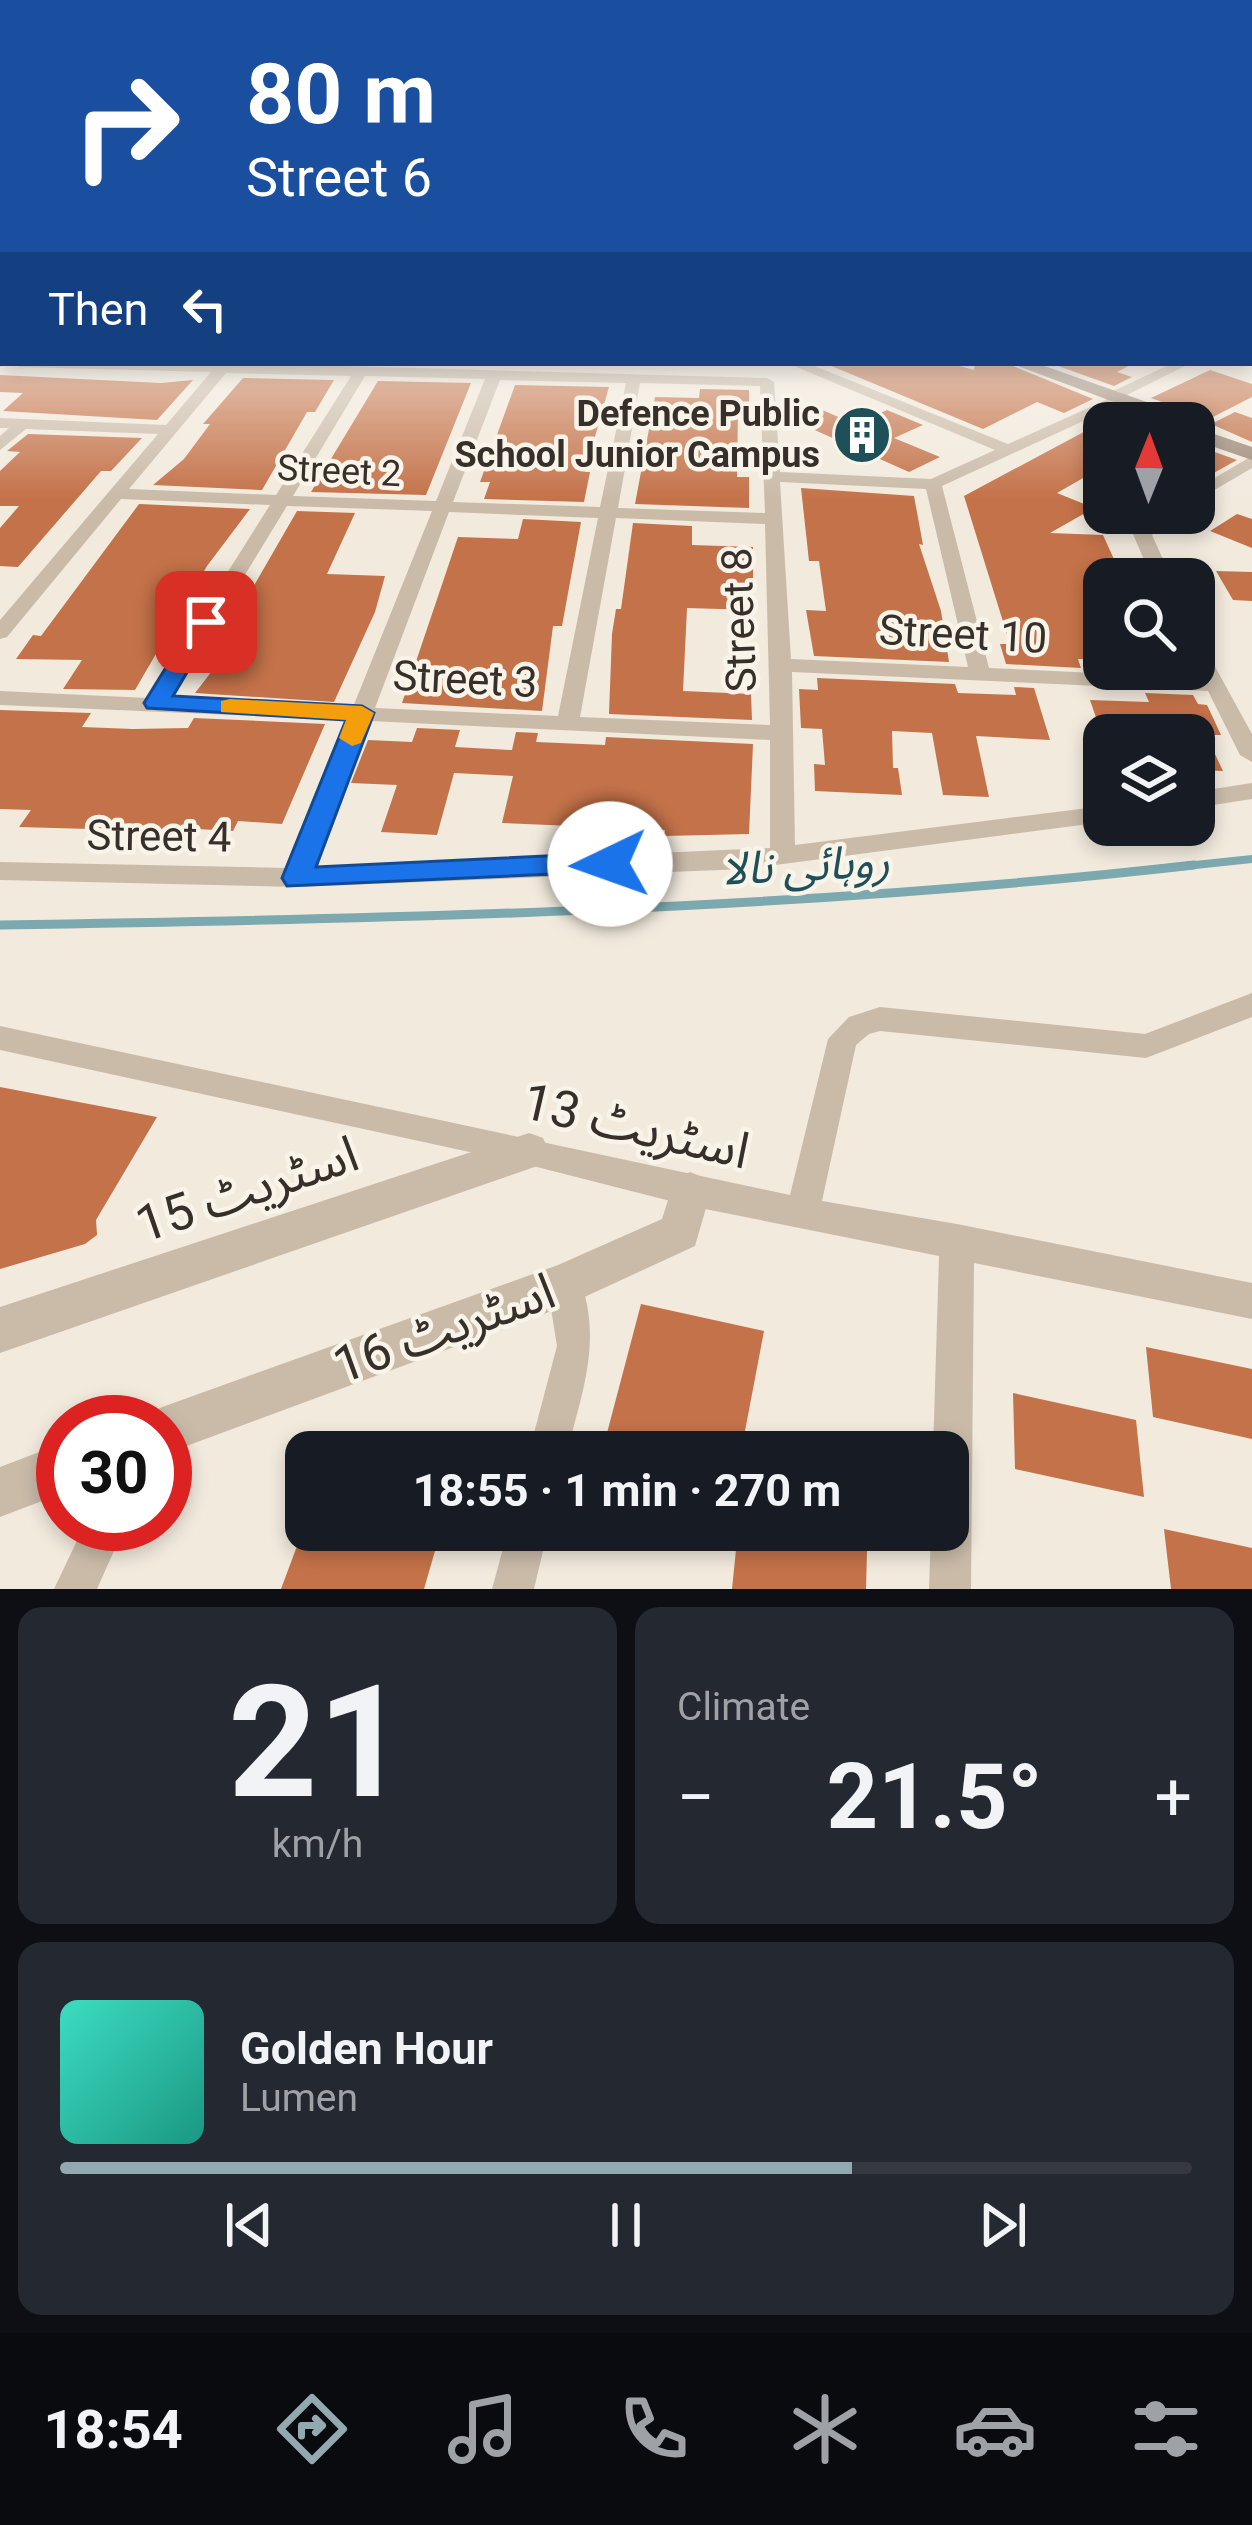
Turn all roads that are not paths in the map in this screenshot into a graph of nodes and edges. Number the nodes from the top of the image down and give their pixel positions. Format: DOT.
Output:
graph roads {
  1 [pos="223,366"];
  2 [pos="339,366"];
  3 [pos="801,366"];
  4 [pos="1009,366"];
  5 [pos="1026,366"];
  6 [pos="1178,366"];
  7 [pos="407,367"];
  8 [pos="362,370"];
  9 [pos="495,374"];
  10 [pos="634,377"];
  11 [pos="1111,400"];
  12 [pos="1116,402"];
  13 [pos="1117,402"];
  14 [pos="0,423"];
  15 [pos="22,424"];
  16 [pos="170,430"];
  17 [pos="1215,434"];
  18 [pos="1215,439"];
  19 [pos="0,445"];
  20 [pos="1252,445"];
  21 [pos="1007,449"];
  22 [pos="1252,458"];
  23 [pos="773,477"];
  24 [pos="1215,483"];
  25 [pos="933,484"];
  26 [pos="117,494"];
  27 [pos="280,501"];
  28 [pos="443,508"];
  29 [pos="607,514"];
  30 [pos="773,519"];
  31 [pos="0,599"];
  32 [pos="27,600"];
  33 [pos="0,633"];
  34 [pos="782,665"];
  35 [pos="980,673"];
  36 [pos="1083,678"];
  37 [pos="1215,689"];
  38 [pos="0,698"];
  39 [pos="156,703"];
  40 [pos="362,713"];
  41 [pos="568,723"];
  42 [pos="782,733"];
  43 [pos="1252,755"];
  44 [pos="1252,791"];
  45 [pos="1215,797"];
  46 [pos="1083,817"];
  47 [pos="783,855"];
  48 [pos="0,871"];
  49 [pos="297,878"];
  50 [pos="1252,1005"];
  51 [pos="0,1038"];
  52 [pos="529,1150"];
  53 [pos="690,1191"];
  54 [pos="803,1210"];
  55 [pos="957,1240"];
  56 [pos="565,1284"];
  57 [pos="1252,1301"];
  58 [pos="0,1330"];
  59 [pos="192,1420"];
  60 [pos="553,1431"];
  61 [pos="36,1478"];
  62 [pos="0,1492"];
  63 [pos="93,1551"];
  64 [pos="523,1551"];
  65 [pos="75,1589"];
  66 [pos="513,1589"];
  67 [pos="950,1589"];
  1 -- 16 [label="street"];
  2 -- 8 [label="street"];
  3 -- 21 [label="street"];
  4 -- 11 [label="main road"];
  5 -- 11 [label="main road"];
  6 -- 11 [label="street"];
  7 -- 8 [label="street"];
  7 -- 9 [label="street"];
  8 -- 27 [label="street"];
  9 -- 10 [label="street"];
  9 -- 28 [label="street"];
  10 -- 23 [label="street, Street 8"];
  10 -- 29 [label="street"];
  11 -- 12 [label="main road"];
  11 -- 13 [label="main road"];
  11 -- 21 [label="street"];
  14 -- 15 [label="street"];
  15 -- 16 [label="street"];
  15 -- 19 [label="street"];
  16 -- 26 [label="street"];
  17 -- 20 [label="main road"];
  18 -- 22 [label="main road"];
  21 -- 25 [label="street"];
  22 -- 24 [label="street"];
  23 -- 25 [label="street"];
  23 -- 30 [label="street, Street 8"];
  25 -- 35 [label="street"];
  26 -- 27 [label="street, Street 2"];
  26 -- 32 [label="street"];
  27 -- 28 [label="street, Street 2"];
  27 -- 39 [label="street"];
  28 -- 29 [label="street, Street 2"];
  28 -- 40 [label="street"];
  29 -- 30 [label="street, Street 2"];
  29 -- 41 [label="street"];
  30 -- 34 [label="street, Street 8"];
  31 -- 32 [label="street"];
  32 -- 33 [label="street"];
  34 -- 35 [label="street, Street 10"];
  34 -- 42 [label="street, Street 8"];
  35 -- 36 [label="street, Street 10"];
  37 -- 43 [label="street"];
  38 -- 39 [label="street, Street 3"];
  39 -- 40 [label="street, Street 3"];
  40 -- 41 [label="street, Street 3"];
  40 -- 49 [label="street"];
  41 -- 42 [label="street, Street 3"];
  42 -- 47 [label="street, Street 8"];
  44 -- 45 [label="street"];
  46 -- 47 [label="street, Street 4"];
  47 -- 49 [label="street, Street 4"];
  48 -- 49 [label="street, Street 4"];
  50 -- 54 [label="street"];
  51 -- 52 [label="street, اسٹریٹ 13"];
  52 -- 53 [label="street, اسٹریٹ 13"];
  52 -- 58 [label="street, اسٹریٹ 15"];
  53 -- 54 [label="street, اسٹریٹ 13"];
  53 -- 56 [label="street, اسٹریٹ 16"];
  54 -- 55 [label="street, اسٹریٹ 13"];
  55 -- 57 [label="street, اسٹریٹ 13"];
  55 -- 67 [label="street"];
  56 -- 59 [label="street, اسٹریٹ 16"];
  56 -- 60 [label="street"];
  61 -- 62 [label="street"];
  63 -- 65 [label="street"];
  64 -- 66 [label="street"];
}
